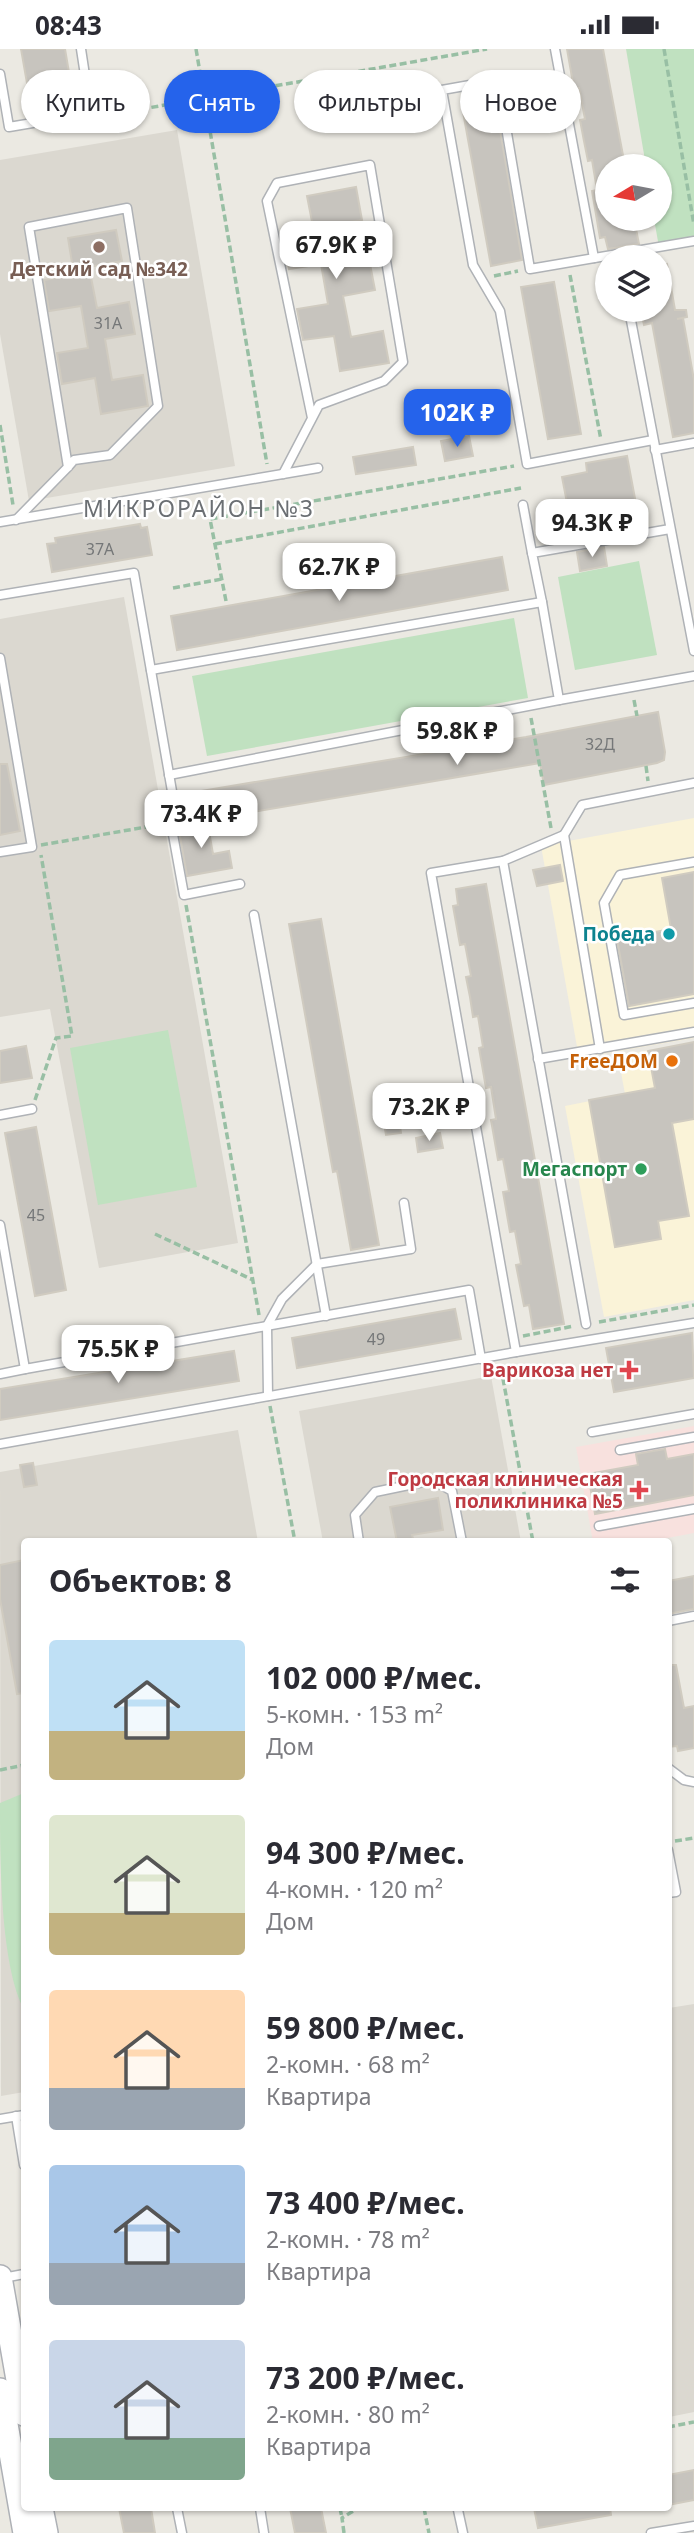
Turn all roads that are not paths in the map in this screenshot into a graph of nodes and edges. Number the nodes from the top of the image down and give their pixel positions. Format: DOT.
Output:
graph roads {
  1 [pos="81,49"];
  2 [pos="555,49"];
  3 [pos="0,74"];
  4 [pos="694,241"];
  5 [pos="672,245"];
  6 [pos="594,258"];
  7 [pos="631,322"];
  8 [pos="312,418"];
  9 [pos="694,443"];
  10 [pos="654,445"];
  11 [pos="68,467"];
  12 [pos="318,468"];
  13 [pos="283,474"];
  14 [pos="523,505"];
  15 [pos="16,520"];
  16 [pos="0,523"];
  17 [pos="670,529"];
  18 [pos="532,553"];
  19 [pos="0,595"];
  20 [pos="542,602"];
  21 [pos="694,651"];
  22 [pos="0,658"];
  23 [pos="151,670"];
  24 [pos="694,676"];
  25 [pos="559,700"];
  26 [pos="169,775"];
  27 [pos="694,783"];
  28 [pos="565,835"];
  29 [pos="0,852"];
  30 [pos="503,861"];
  31 [pos="694,862"];
  32 [pos="240,884"];
  33 [pos="254,915"];
  34 [pos="694,1003"];
  35 [pos="694,1032"];
  36 [pos="600,1049"];
  37 [pos="538,1059"];
  38 [pos="32,1109"];
  39 [pos="473,1109"];
  40 [pos="0,1115"];
  41 [pos="413,1120"];
  42 [pos="404,1203"];
  43 [pos="0,1225"];
  44 [pos="317,1265"];
  45 [pos="326,1316"];
  46 [pos="694,1323"];
  47 [pos="586,1324"];
  48 [pos="264,1327"];
  49 [pos="516,1352"];
  50 [pos="481,1359"];
  51 [pos="26,1369"];
  52 [pos="0,1374"];
  53 [pos="268,1397"];
  54 [pos="694,1414"];
  55 [pos="592,1433"];
  56 [pos="694,1437"];
  57 [pos="0,1444"];
  58 [pos="621,1450"];
  59 [pos="694,1509"];
  60 [pos="599,1525"];
  61 [pos="358,1538"];
  62 [pos="461,1538"];
  63 [pos="694,1616"];
  64 [pos="672,1620"];
  65 [pos="672,1771"];
  66 [pos="694,1782"];
  67 [pos="672,1871"];
  68 [pos="672,1892"];
  69 [pos="20,2115"];
  70 [pos="0,2119"];
  71 [pos="21,2274"];
  72 [pos="0,2278"];
  73 [pos="0,2390"];
  74 [pos="21,2397"];
  75 [pos="5,2443"];
  76 [pos="42,2511"];
  77 [pos="178,2511"];
  78 [pos="260,2511"];
  79 [pos="458,2511"];
  80 [pos="694,2526"];
  81 [pos="25,2533"];
  82 [pos="46,2533"];
  83 [pos="182,2533"];
  84 [pos="264,2533"];
  85 [pos="463,2533"];
  86 [pos="651,2533"];
  1 -- 3 [label="lane"];
  2 -- 6 [label="lane"];
  4 -- 5 [label="lane"];
  6 -- 10 [label="lane"];
  7 -- 10 [label="lane"];
  8 -- 8 [label="lane"];
  8 -- 13 [label="lane"];
  9 -- 10 [label="lane"];
  10 -- 17 [label="lane"];
  11 -- 11 [label="lane"];
  11 -- 15 [label="lane"];
  12 -- 13 [label="lane"];
  13 -- 15 [label="lane"];
  14 -- 18 [label="lane"];
  15 -- 16 [label="lane"];
  17 -- 18 [label="lane"];
  17 -- 21 [label="lane"];
  18 -- 20 [label="lane"];
  19 -- 23 [label="lane"];
  20 -- 23 [label="lane"];
  20 -- 25 [label="lane"];
  22 -- 29 [label="lane"];
  23 -- 26 [label="lane"];
  24 -- 25 [label="lane"];
  25 -- 26 [label="lane"];
  26 -- 32 [label="lane"];
  27 -- 28 [label="lane"];
  28 -- 30 [label="lane"];
  28 -- 36 [label="lane"];
  30 -- 37 [label="lane"];
  30 -- 39 [label="lane"];
  31 -- 34 [label="lane"];
  33 -- 44 [label="lane"];
  35 -- 36 [label="lane"];
  36 -- 37 [label="lane"];
  37 -- 47 [label="lane"];
  38 -- 40 [label="lane"];
  39 -- 41 [label="lane"];
  39 -- 49 [label="lane"];
  42 -- 44 [label="lane"];
  43 -- 51 [label="lane"];
  44 -- 45 [label="lane"];
  44 -- 48 [label="lane"];
  45 -- 48 [label="lane"];
  45 -- 50 [label="lane"];
  46 -- 49 [label="lane"];
  48 -- 51 [label="lane"];
  48 -- 53 [label="lane"];
  49 -- 50 [label="lane"];
  50 -- 53 [label="lane"];
  51 -- 52 [label="lane"];
  53 -- 57 [label="lane"];
  54 -- 55 [label="lane"];
  56 -- 58 [label="lane"];
  59 -- 60 [label="lane"];
  61 -- 62 [label="lane"];
  63 -- 64 [label="lane"];
  65 -- 66 [label="lane"];
  67 -- 68 [label="lane"];
  69 -- 70 [label="lane"];
  71 -- 72 [label="lane"];
  72 -- 74 [label="main road"];
  73 -- 75 [label="main road"];
  75 -- 81 [label="main road"];
  76 -- 82 [label="main road"];
  77 -- 83 [label="lane"];
  78 -- 84 [label="lane"];
  79 -- 85 [label="lane"];
  80 -- 86 [label="lane"];
}
